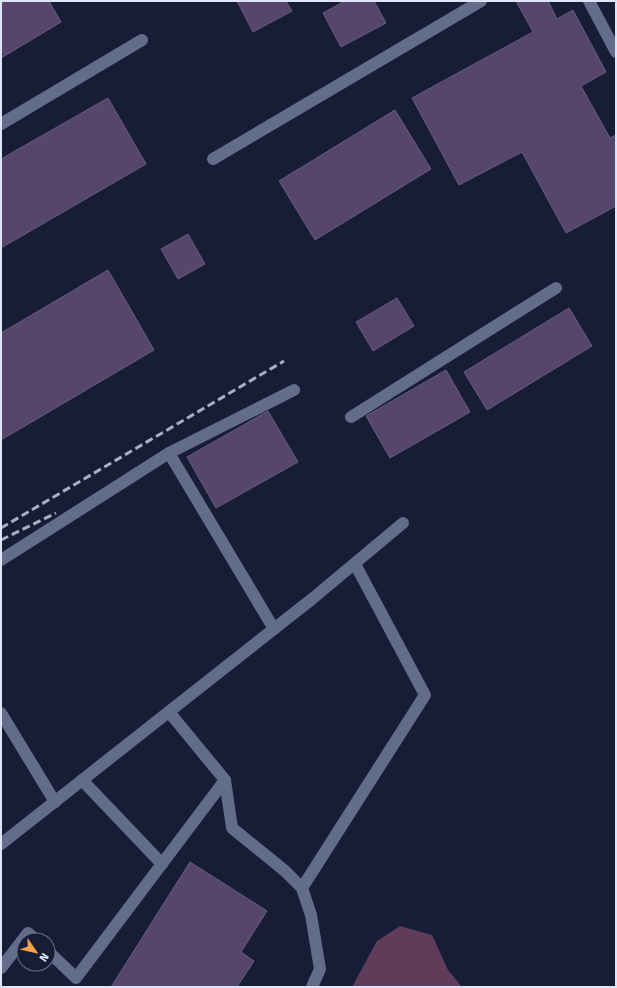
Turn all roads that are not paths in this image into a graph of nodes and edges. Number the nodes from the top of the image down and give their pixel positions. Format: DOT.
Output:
graph roads {
  1 [pos="481,1"];
  2 [pos="589,1"];
  3 [pos="142,40"];
  4 [pos="616,52"];
  5 [pos="1,124"];
  6 [pos="213,159"];
  7 [pos="556,288"];
  8 [pos="294,390"];
  9 [pos="351,417"];
  10 [pos="169,453"];
  11 [pos="403,523"];
  12 [pos="1,560"];
  13 [pos="355,564"];
  14 [pos="274,629"];
  15 [pos="169,712"];
  16 [pos="1,713"];
  17 [pos="82,780"];
  18 [pos="225,780"];
  19 [pos="55,802"];
  20 [pos="1,844"];
  21 [pos="162,864"];
  22 [pos="302,888"];
  23 [pos="16,949"];
  24 [pos="56,959"];
  25 [pos="1,968"];
  26 [pos="312,987"];
  1 -- 6 [label="street"];
  2 -- 4 [label="street"];
  3 -- 5 [label="street"];
  7 -- 9 [label="street"];
  8 -- 10 [label="street"];
  10 -- 12 [label="street"];
  10 -- 14 [label="street"];
  11 -- 13 [label="street"];
  13 -- 14 [label="street"];
  13 -- 22 [label="street"];
  14 -- 15 [label="street"];
  15 -- 17 [label="street"];
  15 -- 18 [label="street"];
  16 -- 19 [label="street"];
  17 -- 19 [label="street"];
  17 -- 21 [label="street"];
  18 -- 21 [label="street"];
  18 -- 22 [label="street"];
  19 -- 20 [label="street"];
  21 -- 24 [label="street"];
  22 -- 26 [label="street"];
  23 -- 25 [label="street"];
}
